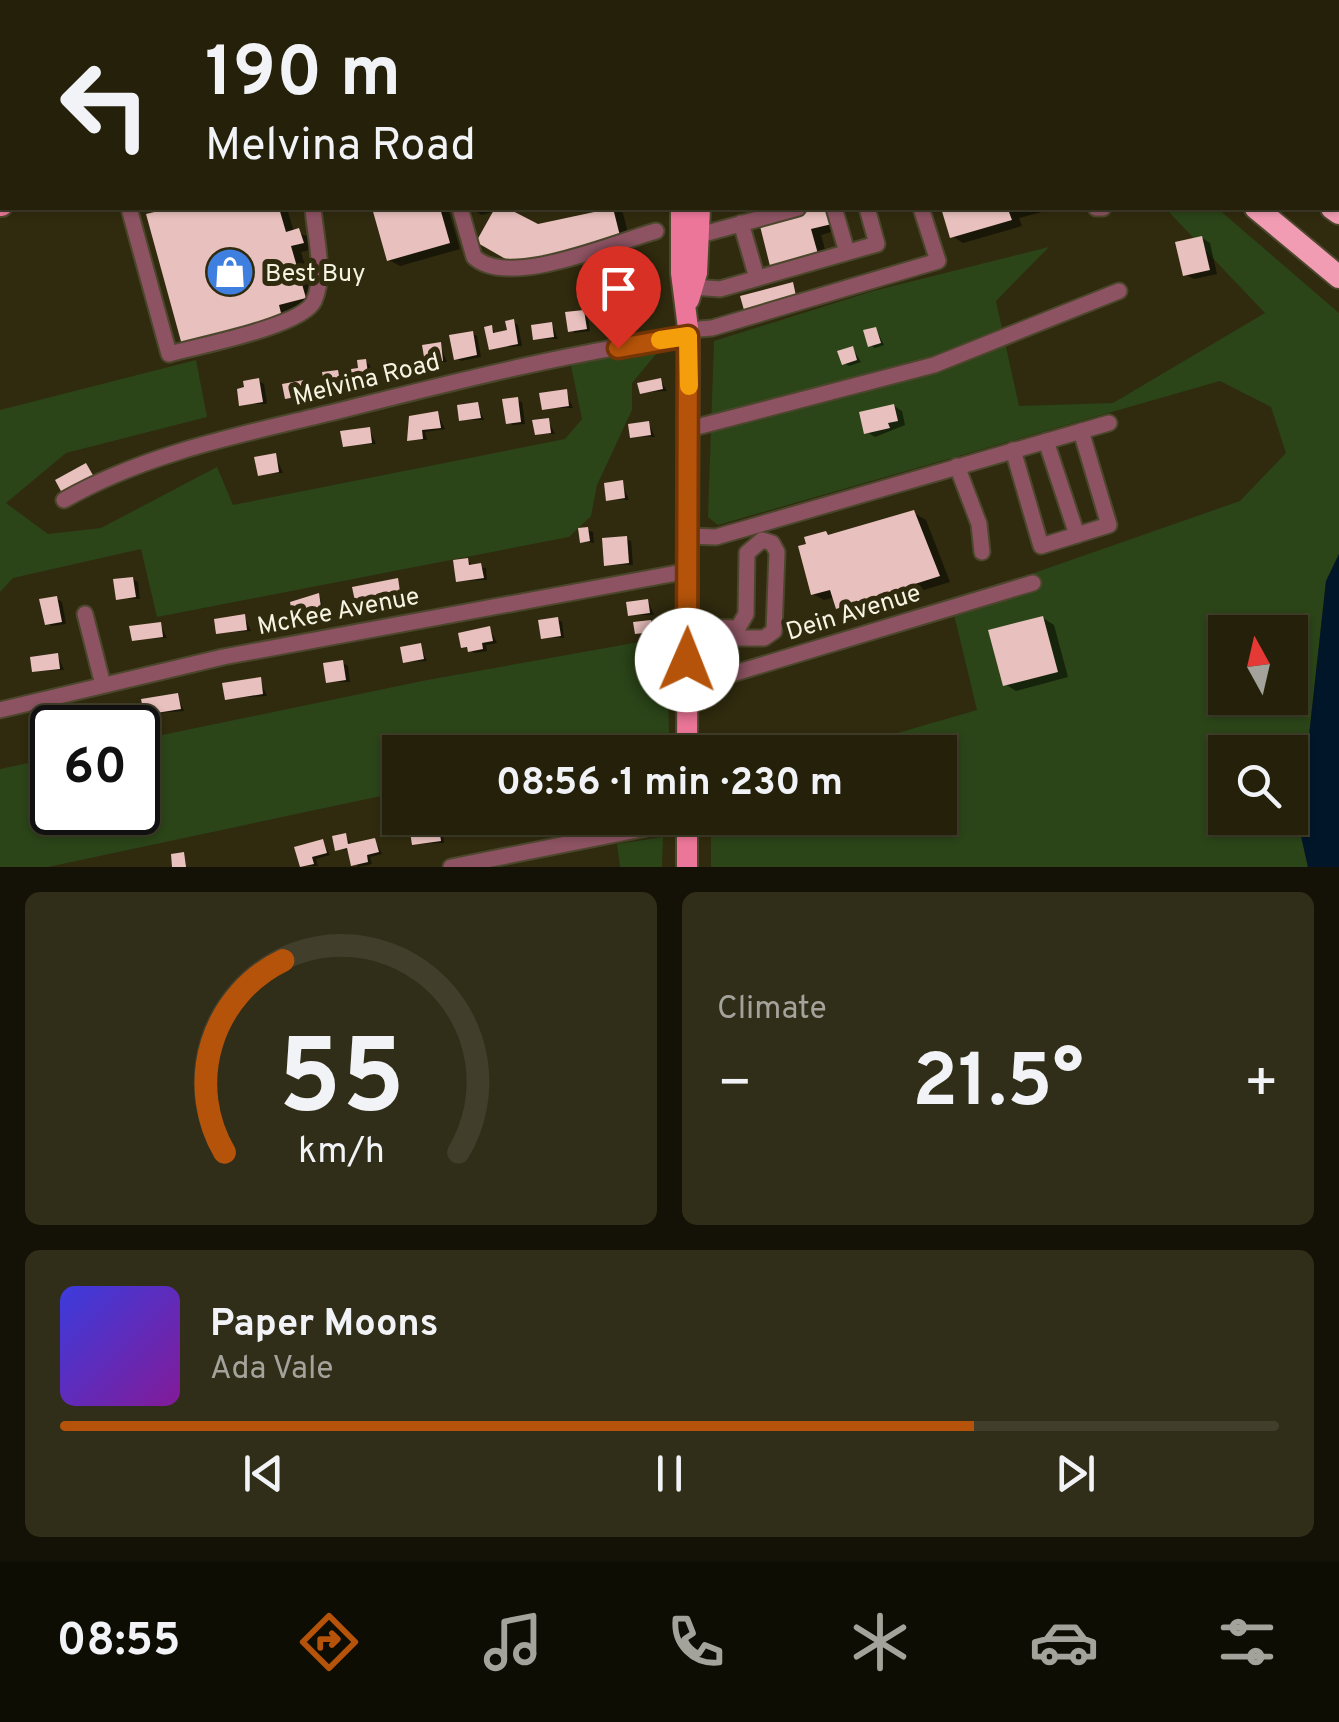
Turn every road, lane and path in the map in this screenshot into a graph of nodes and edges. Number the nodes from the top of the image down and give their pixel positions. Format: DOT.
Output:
graph roads {
  1 [pos="133,210"];
  2 [pos="312,210"];
  3 [pos="461,210"];
  4 [pos="681,210"];
  5 [pos="700,210"];
  6 [pos="790,210"];
  7 [pos="835,210"];
  8 [pos="868,210"];
  9 [pos="922,210"];
  10 [pos="1258,210"];
  11 [pos="741,223"];
  12 [pos="656,231"];
  13 [pos="700,235"];
  14 [pos="847,252"];
  15 [pos="1339,277"];
  16 [pos="757,278"];
  17 [pos="1119,291"];
  18 [pos="690,297"];
  19 [pos="688,333"];
  20 [pos="1109,423"];
  21 [pos="689,429"];
  22 [pos="1081,431"];
  23 [pos="1046,441"];
  24 [pos="1013,450"];
  25 [pos="956,466"];
  26 [pos="64,500"];
  27 [pos="1077,535"];
  28 [pos="688,536"];
  29 [pos="982,552"];
  30 [pos="688,571"];
  31 [pos="1033,584"];
  32 [pos="85,614"];
  33 [pos="746,614"];
  34 [pos="687,632"];
  35 [pos="764,638"];
  36 [pos="687,683"];
  37 [pos="103,685"];
  38 [pos="0,710"];
  39 [pos="687,735"];
  40 [pos="608,835"];
  41 [pos="687,835"];
  42 [pos="451,867"];
  43 [pos="687,867"];
  1 -- 2 [label="street"];
  3 -- 12 [label="street"];
  4 -- 18 [label="main road"];
  5 -- 13 [label="main road"];
  6 -- 11 [label="street"];
  7 -- 14 [label="street"];
  8 -- 14 [label="street"];
  9 -- 19 [label="street, Melvina Road"];
  10 -- 15 [label="highway"];
  11 -- 13 [label="street"];
  11 -- 16 [label="street"];
  13 -- 18 [label="main road"];
  14 -- 16 [label="street"];
  16 -- 18 [label="street"];
  17 -- 21 [label="street"];
  18 -- 19 [label="main road"];
  19 -- 21 [label="main road"];
  19 -- 26 [label="street, Melvina Road"];
  20 -- 22 [label="street"];
  21 -- 28 [label="main road"];
  22 -- 23 [label="street"];
  22 -- 27 [label="street"];
  23 -- 24 [label="street"];
  23 -- 27 [label="street"];
  24 -- 25 [label="street"];
  24 -- 27 [label="street"];
  25 -- 28 [label="street"];
  25 -- 29 [label="street"];
  28 -- 30 [label="main road"];
  30 -- 34 [label="main road"];
  30 -- 37 [label="street, McKee Avenue"];
  31 -- 36 [label="street, Dein Avenue"];
  32 -- 37 [label="street"];
  33 -- 34 [label="street"];
  33 -- 35 [label="street"];
  33 -- 35 [label="street"];
  34 -- 35 [label="street"];
  34 -- 36 [label="main road"];
  36 -- 39 [label="main road"];
  37 -- 38 [label="street, McKee Avenue"];
  40 -- 42 [label="street"];
  41 -- 43 [label="main road"];
}
